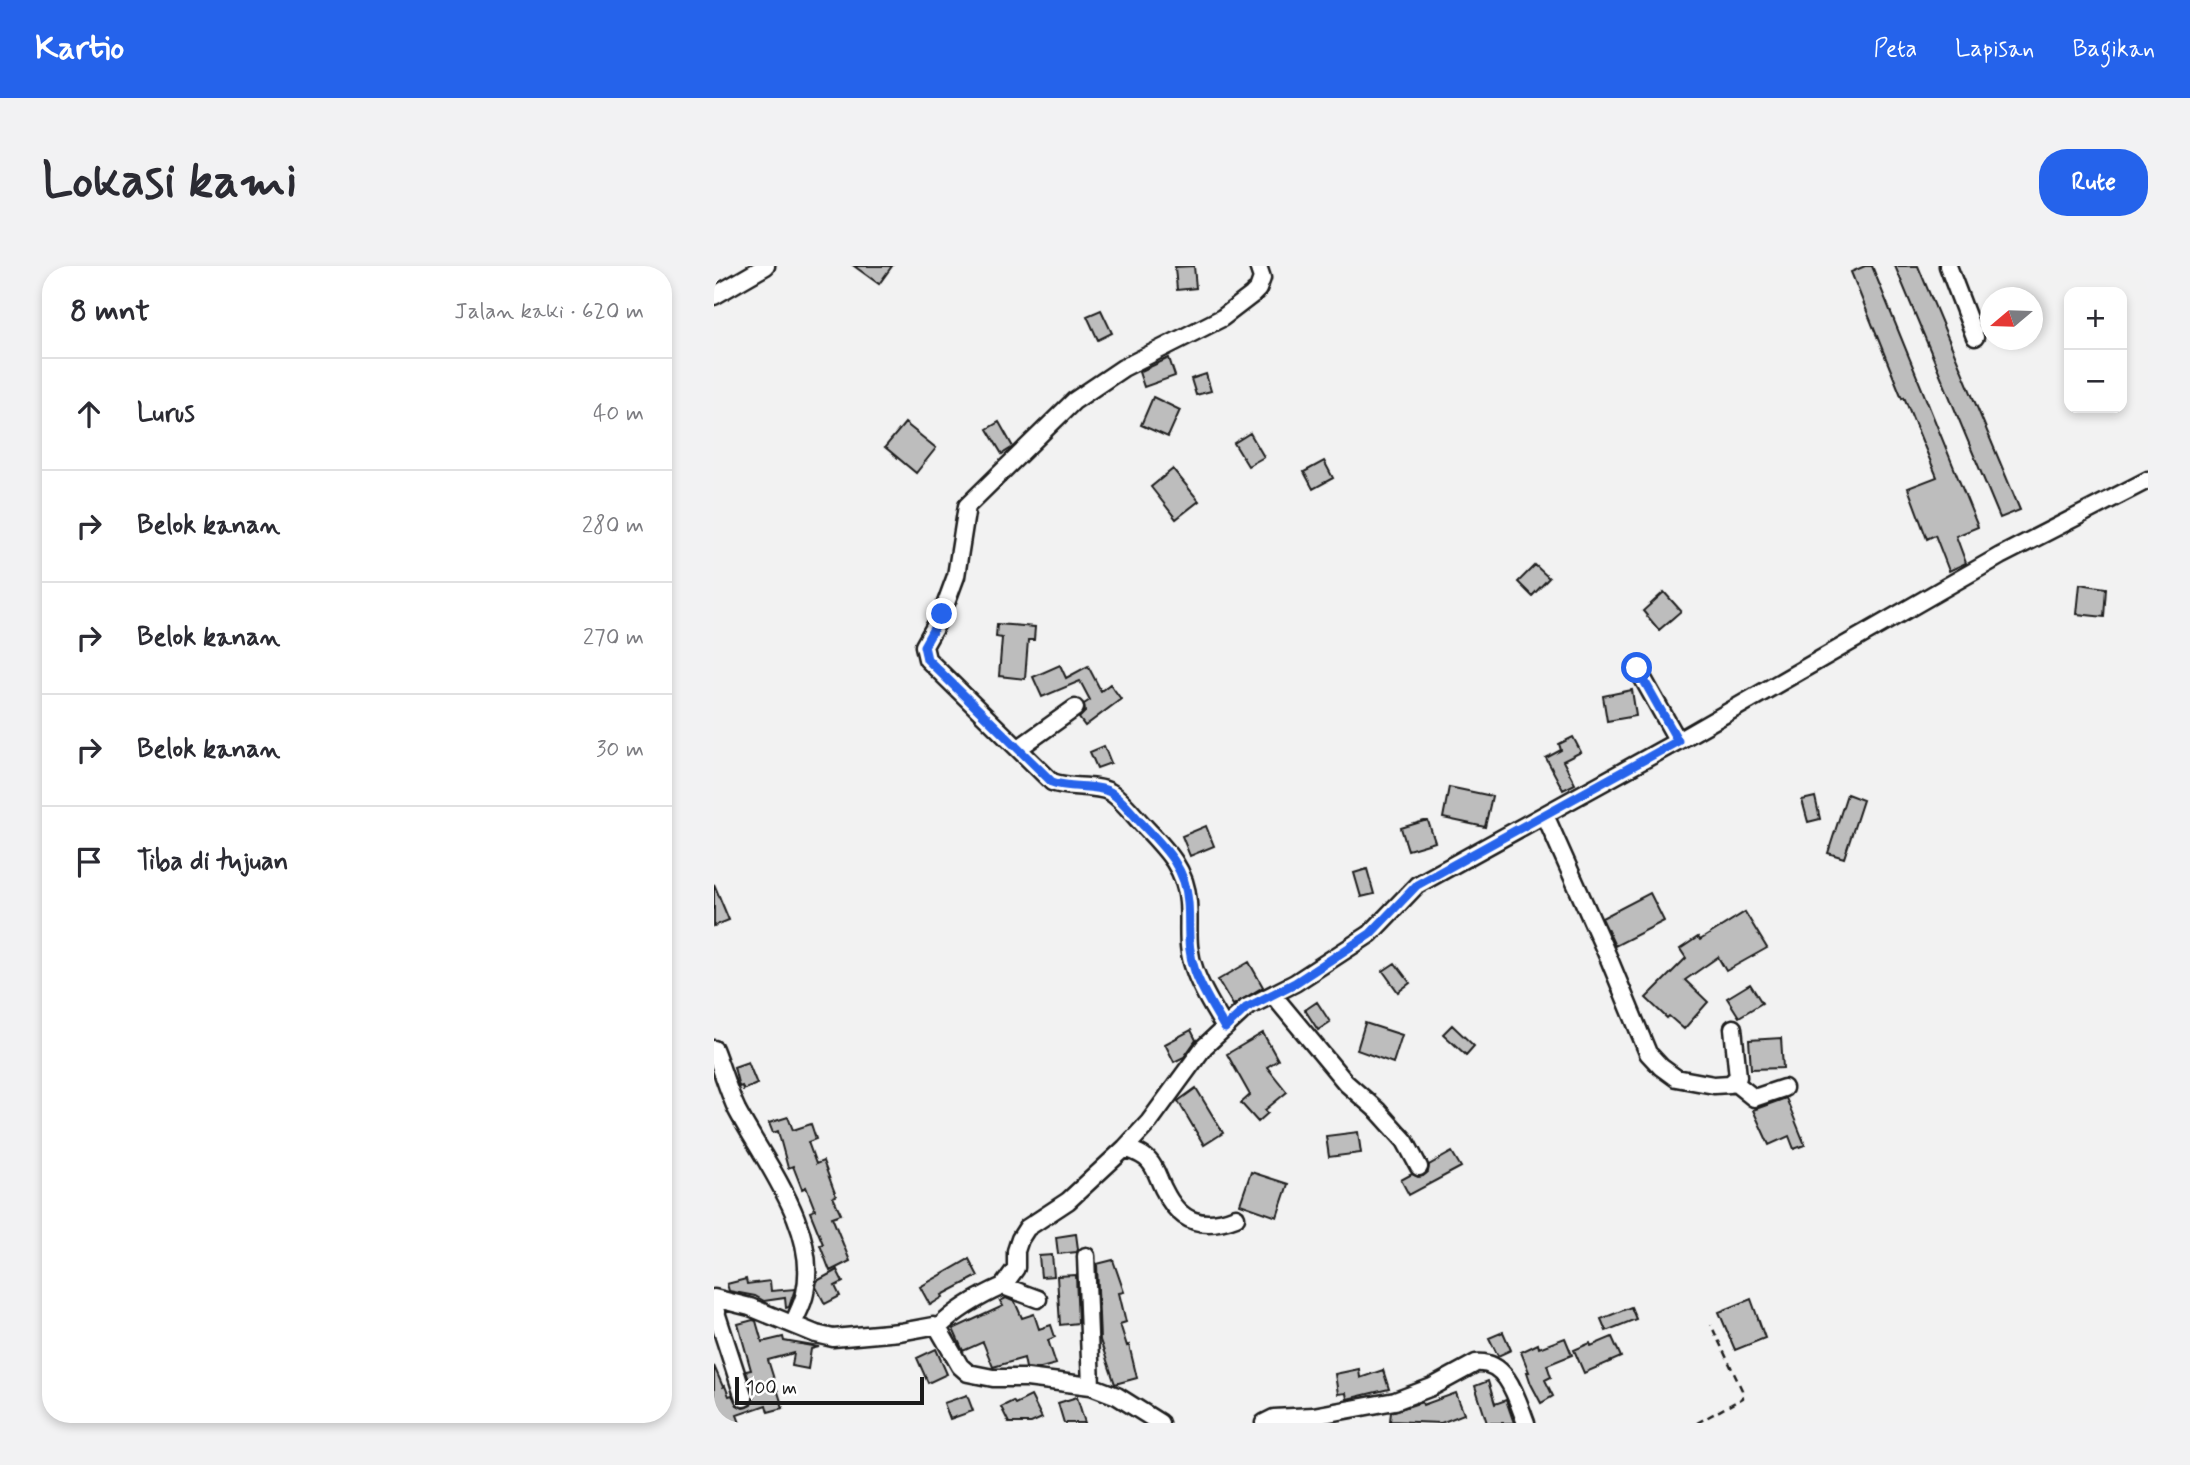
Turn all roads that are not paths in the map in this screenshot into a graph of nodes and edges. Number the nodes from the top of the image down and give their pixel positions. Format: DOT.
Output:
graph roads {
  1 [pos="766,266"];
  2 [pos="1258,266"];
  3 [pos="1948,266"];
  4 [pos="714,296"];
  5 [pos="1975,337"];
  6 [pos="2148,480"];
  7 [pos="1637,668"];
  8 [pos="1075,708"];
  9 [pos="1678,741"];
  10 [pos="1020,748"];
  11 [pos="1545,815"];
  12 [pos="1273,995"];
  13 [pos="1225,1028"];
  14 [pos="1733,1028"];
  15 [pos="714,1049"];
  16 [pos="1734,1082"];
  17 [pos="1784,1088"];
  18 [pos="1125,1148"];
  19 [pos="1419,1167"];
  20 [pos="1236,1217"];
  21 [pos="1086,1256"];
  22 [pos="1003,1286"];
  23 [pos="714,1298"];
  24 [pos="1038,1299"];
  25 [pos="714,1306"];
  26 [pos="793,1324"];
  27 [pos="938,1328"];
  28 [pos="1091,1386"];
  29 [pos="744,1398"];
  30 [pos="1160,1423"];
  31 [pos="1264,1423"];
  32 [pos="1526,1423"];
  1 -- 4 [label="street"];
  2 -- 10 [label="street"];
  3 -- 5 [label="street"];
  6 -- 9 [label="street"];
  7 -- 9 [label="street"];
  8 -- 10 [label="street"];
  9 -- 11 [label="street"];
  10 -- 13 [label="street"];
  11 -- 12 [label="street"];
  11 -- 16 [label="street"];
  12 -- 13 [label="street"];
  12 -- 19 [label="street"];
  13 -- 18 [label="street"];
  14 -- 16 [label="street"];
  15 -- 26 [label="street"];
  16 -- 17 [label="street"];
  18 -- 20 [label="street"];
  18 -- 22 [label="street"];
  21 -- 28 [label="street"];
  22 -- 24 [label="street"];
  22 -- 27 [label="street"];
  23 -- 26 [label="street"];
  25 -- 29 [label="street"];
  26 -- 27 [label="street"];
  27 -- 28 [label="street"];
  28 -- 30 [label="street"];
  31 -- 32 [label="street"];
}
